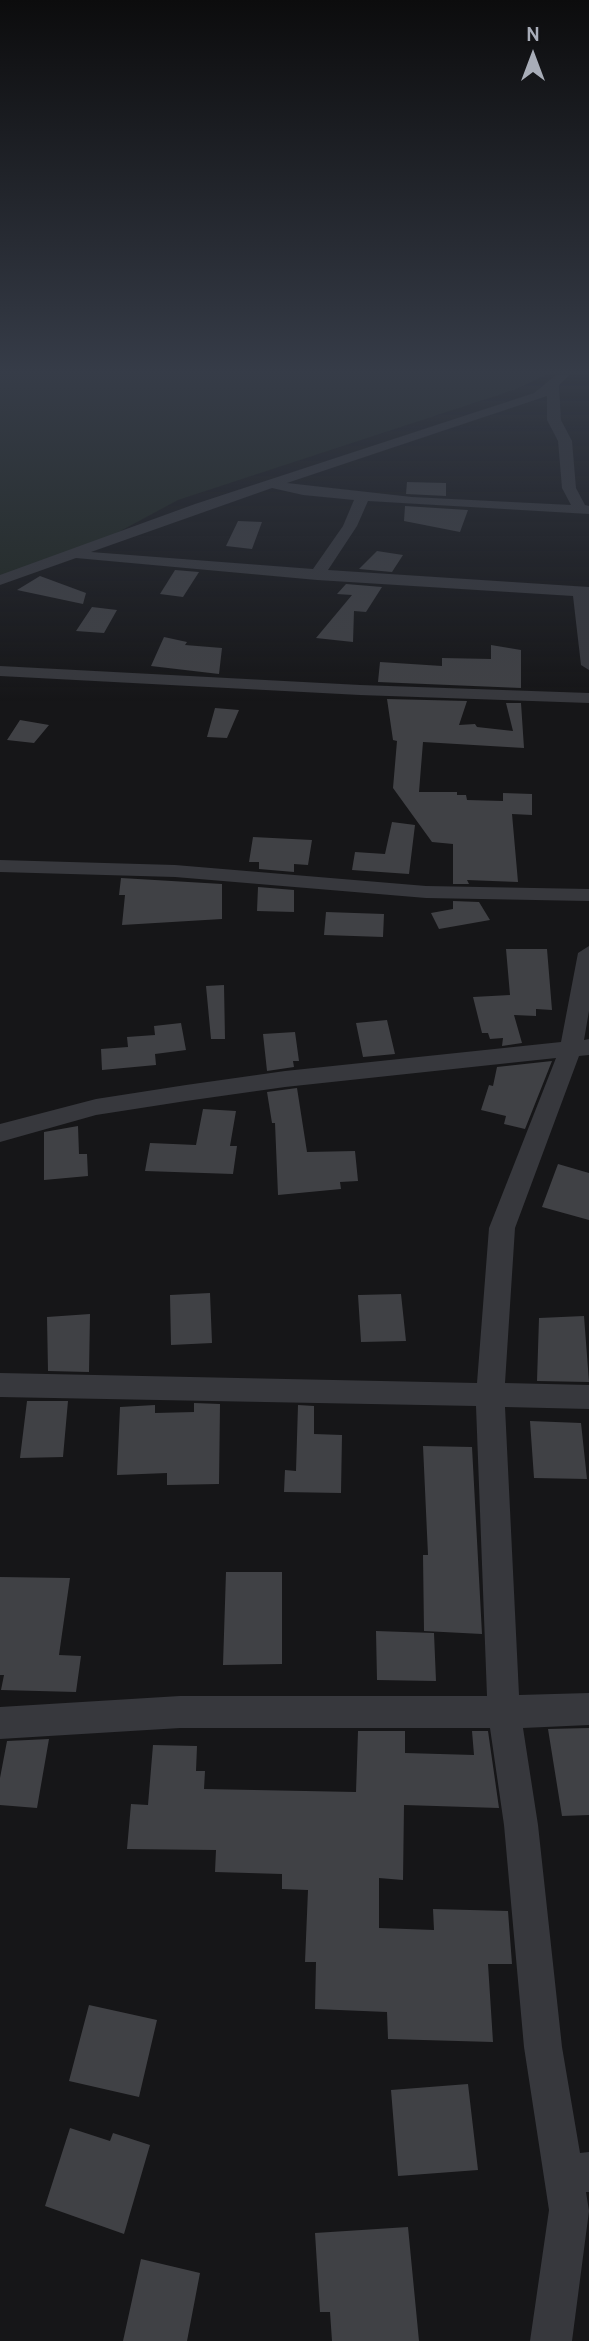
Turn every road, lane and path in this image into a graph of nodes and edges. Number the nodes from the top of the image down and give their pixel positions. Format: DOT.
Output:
graph roads {
  1 [pos="569,484"];
  2 [pos="275,485"];
  3 [pos="363,496"];
  4 [pos="584,509"];
  5 [pos="70,555"];
  6 [pos="317,575"];
  7 [pos="0,580"];
  8 [pos="585,592"];
  9 [pos="589,666"];
  10 [pos="0,671"];
  11 [pos="589,698"];
  12 [pos="0,866"];
  13 [pos="589,895"];
  14 [pos="589,953"];
  15 [pos="580,1047"];
  16 [pos="0,1133"];
  17 [pos="0,1385"];
  18 [pos="490,1396"];
  19 [pos="589,1397"];
  20 [pos="589,1709"];
  21 [pos="504,1712"];
  22 [pos="0,1723"];
  23 [pos="576,2174"];
  24 [pos="551,2341"];
  1 -- 4 [label="street"];
  2 -- 3 [label="street"];
  2 -- 5 [label="street"];
  3 -- 4 [label="street"];
  3 -- 6 [label="street"];
  5 -- 6 [label="street"];
  5 -- 7 [label="street"];
  6 -- 8 [label="street"];
  8 -- 9 [label="street"];
  10 -- 11 [label="street"];
  12 -- 13 [label="street"];
  14 -- 15 [label="street"];
  15 -- 16 [label="street"];
  15 -- 18 [label="street"];
  17 -- 18 [label="street"];
  18 -- 19 [label="street"];
  18 -- 21 [label="street"];
  20 -- 21 [label="street"];
  21 -- 22 [label="street"];
  21 -- 23 [label="street"];
  23 -- 24 [label="street"];
}
